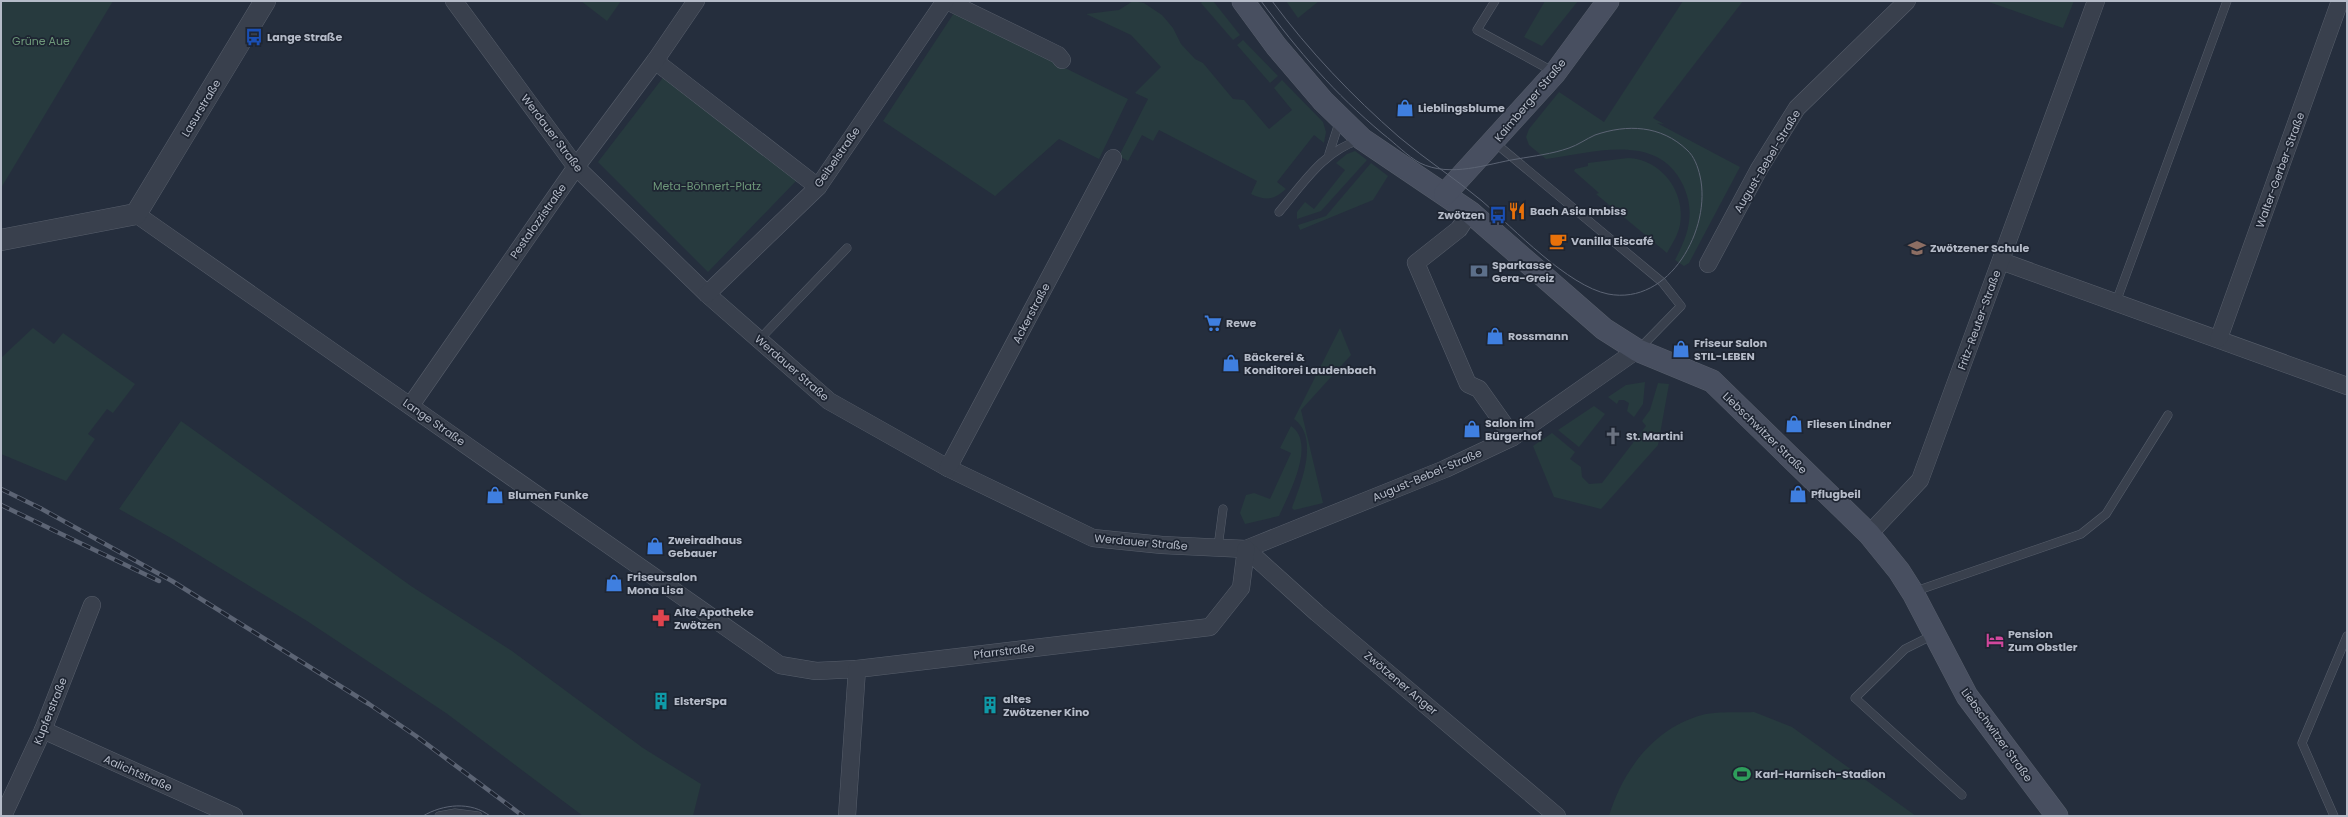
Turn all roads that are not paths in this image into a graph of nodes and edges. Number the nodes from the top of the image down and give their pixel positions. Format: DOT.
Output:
graph roads {
  1 [pos="265,1"];
  2 [pos="454,1"];
  3 [pos="696,1"];
  4 [pos="946,1"];
  5 [pos="1243,1"];
  6 [pos="1495,1"];
  7 [pos="1608,1"];
  8 [pos="1907,1"];
  9 [pos="2096,1"];
  10 [pos="2227,1"];
  11 [pos="2340,1"];
  12 [pos="1062,60"];
  13 [pos="655,61"];
  14 [pos="1555,73"];
  15 [pos="1340,120"];
  16 [pos="1362,139"];
  17 [pos="1494,142"];
  18 [pos="1329,154"];
  19 [pos="1113,158"];
  20 [pos="576,167"];
  21 [pos="818,187"];
  22 [pos="1445,194"];
  23 [pos="1279,212"];
  24 [pos="1470,212"];
  25 [pos="136,214"];
  26 [pos="1,240"];
  27 [pos="847,248"];
  28 [pos="2001,261"];
  29 [pos="1708,264"];
  30 [pos="707,294"];
  31 [pos="2116,302"];
  32 [pos="2219,338"];
  33 [pos="759,340"];
  34 [pos="1637,350"];
  35 [pos="2346,382"];
  36 [pos="410,405"];
  37 [pos="2168,415"];
  38 [pos="1513,437"];
  39 [pos="948,468"];
  40 [pos="1223,509"];
  41 [pos="1869,534"];
  42 [pos="1218,547"];
  43 [pos="1246,549"];
  44 [pos="1913,593"];
  45 [pos="92,606"];
  46 [pos="1934,635"];
  47 [pos="2347,636"];
  48 [pos="857,669"];
  49 [pos="43,730"];
  50 [pos="1962,795"];
  51 [pos="4,816"];
  52 [pos="234,816"];
  53 [pos="439,816"];
  54 [pos="478,816"];
  55 [pos="847,816"];
  56 [pos="1557,816"];
  57 [pos="2057,816"];
  58 [pos="2334,816"];
  1 -- 25 [label="street, Lasurstraße"];
  2 -- 20 [label="street, Werdauer Straße"];
  3 -- 13 [label="street, Pestalozzistraße"];
  4 -- 12 [label="street"];
  4 -- 21 [label="street, Geibelstraße"];
  5 -- 15 [label="main road, Liebschwitzer Straße"];
  6 -- 14 [label="lane"];
  7 -- 14 [label="main road, Kaimberger Straße"];
  8 -- 29 [label="street, August-Bebel-Straße"];
  9 -- 28 [label="street, Fritz-Reuter-Straße"];
  10 -- 31 [label="lane"];
  11 -- 32 [label="street, Walter-Gerber-Straße"];
  13 -- 20 [label="street, Pestalozzistraße"];
  13 -- 21 [label="street"];
  14 -- 17 [label="main road, Kaimberger Straße"];
  15 -- 16 [label="main road, Liebschwitzer Straße"];
  15 -- 18 [label="lane"];
  16 -- 18 [label="lane"];
  16 -- 22 [label="main road, Liebschwitzer Straße"];
  17 -- 22 [label="main road, Kaimberger Straße"];
  17 -- 34 [label="lane, August-Bebel-Straße"];
  18 -- 23 [label="lane"];
  19 -- 39 [label="street, Ackerstraße"];
  20 -- 30 [label="street, Werdauer Straße"];
  20 -- 36 [label="street, Pestalozzistraße"];
  21 -- 30 [label="street, Geibelstraße"];
  22 -- 24 [label="main road, Liebschwitzer Straße"];
  24 -- 34 [label="main road, Liebschwitzer Straße"];
  24 -- 38 [label="street"];
  25 -- 26 [label="street"];
  25 -- 36 [label="street, Lange Straße"];
  27 -- 33 [label="lane"];
  28 -- 31 [label="street"];
  28 -- 41 [label="street, Fritz-Reuter-Straße"];
  30 -- 33 [label="street, Werdauer Straße"];
  31 -- 32 [label="street"];
  32 -- 35 [label="street"];
  33 -- 39 [label="street, Werdauer Straße"];
  34 -- 38 [label="street, August-Bebel-Straße"];
  34 -- 41 [label="main road, Liebschwitzer Straße"];
  36 -- 48 [label="street, Lange Straße"];
  37 -- 44 [label="lane"];
  38 -- 43 [label="street, August-Bebel-Straße"];
  39 -- 42 [label="street, Werdauer Straße"];
  40 -- 42 [label="lane"];
  41 -- 44 [label="main road, Liebschwitzer Straße"];
  42 -- 43 [label="street, Werdauer Straße"];
  43 -- 48 [label="street, Pfarrstraße"];
  43 -- 56 [label="street, Zwötzener Anger"];
  44 -- 46 [label="main road, Liebschwitzer Straße"];
  45 -- 49 [label="street, Kupferstraße"];
  46 -- 50 [label="lane"];
  46 -- 57 [label="main road, Liebschwitzer Straße"];
  47 -- 58 [label="lane"];
  48 -- 55 [label="street"];
  49 -- 51 [label="street, Kupferstraße"];
  49 -- 52 [label="street, Aalichtstraße"];
  53 -- 54 [label="lane"];
}
